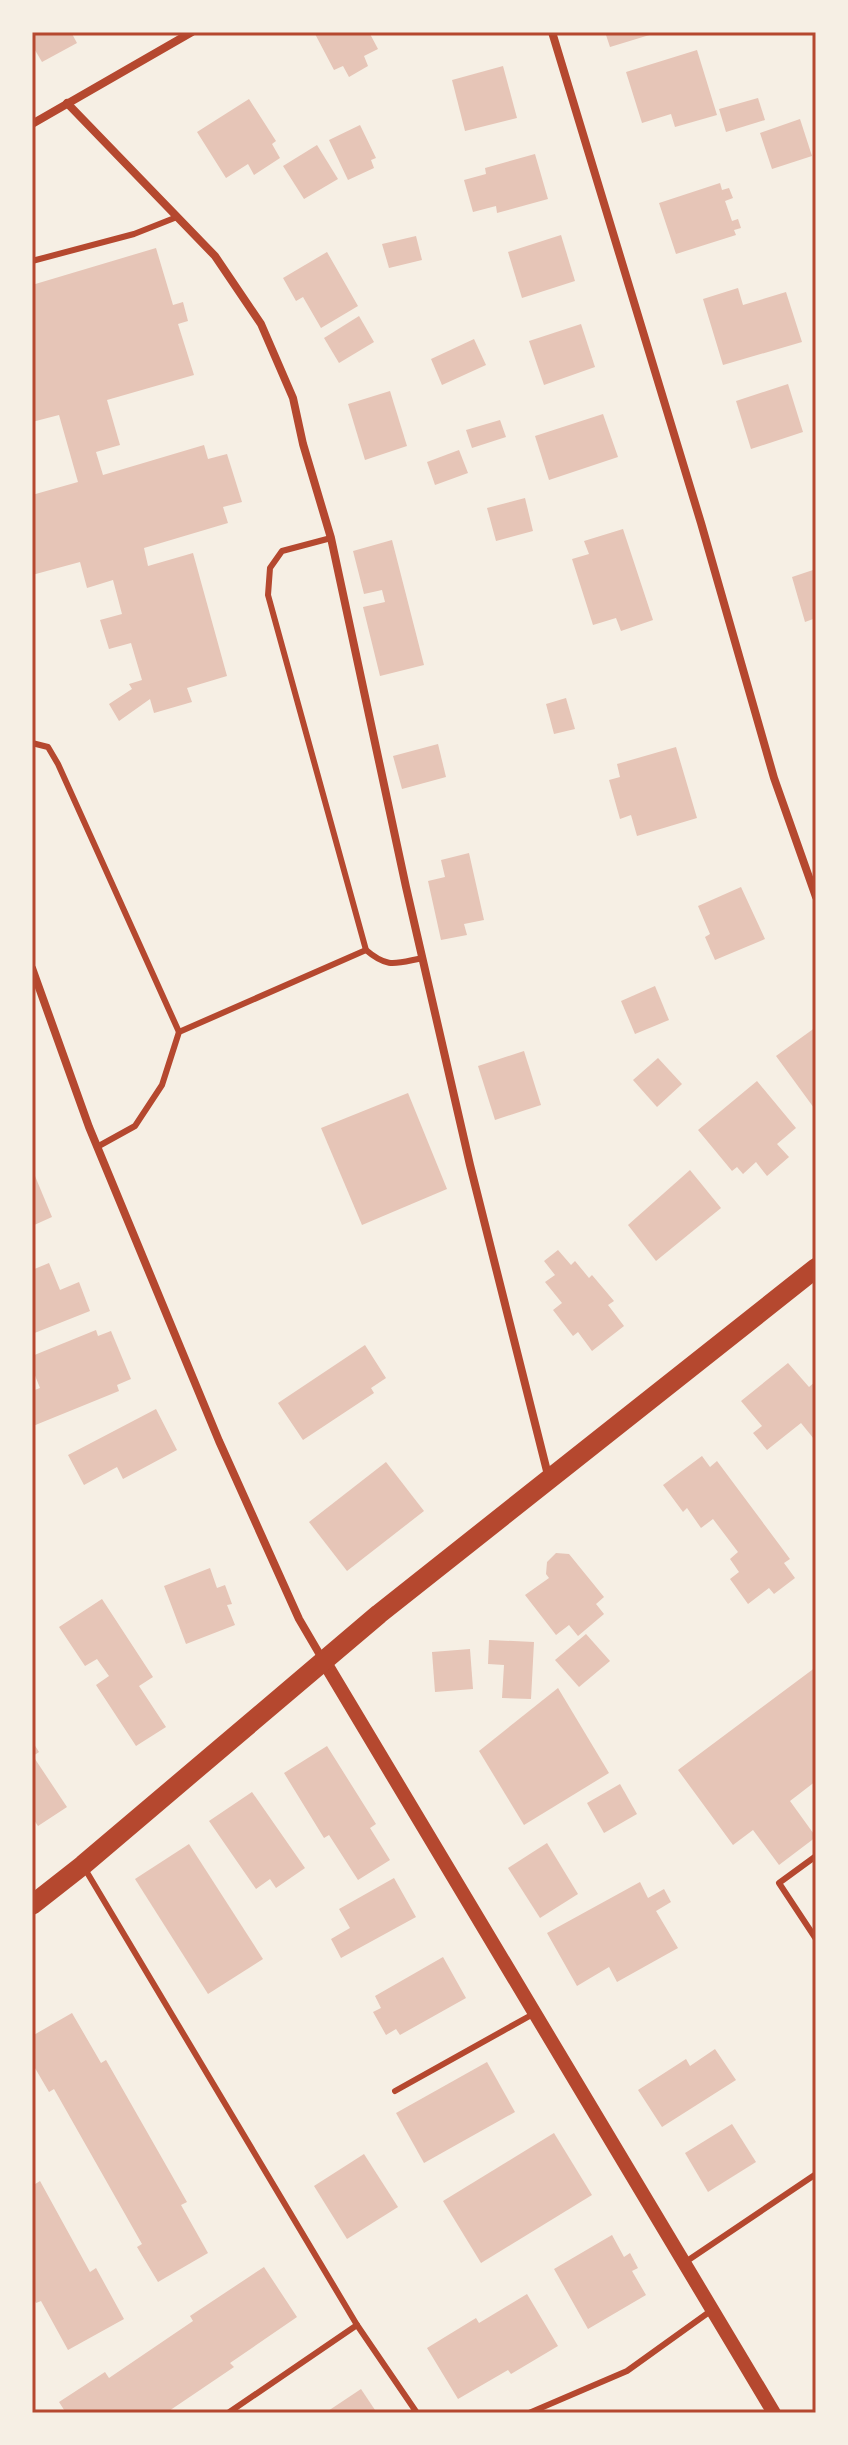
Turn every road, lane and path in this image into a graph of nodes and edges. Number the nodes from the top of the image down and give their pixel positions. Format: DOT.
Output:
graph roads {
  1 [pos="192,32"];
  2 [pos="552,32"];
  3 [pos="67,103"];
  4 [pos="32,124"];
  5 [pos="177,217"];
  6 [pos="32,261"];
  7 [pos="331,538"];
  8 [pos="32,743"];
  9 [pos="816,897"];
  10 [pos="366,950"];
  11 [pos="423,958"];
  12 [pos="32,968"];
  13 [pos="179,1032"];
  14 [pos="97,1147"];
  15 [pos="816,1268"];
  16 [pos="549,1480"];
  17 [pos="324,1661"];
  18 [pos="816,1856"];
  19 [pos="83,1865"];
  20 [pos="32,1905"];
  21 [pos="816,1939"];
  22 [pos="535,2013"];
  23 [pos="395,2091"];
  24 [pos="816,2174"];
  25 [pos="684,2263"];
  26 [pos="712,2310"];
  27 [pos="357,2325"];
  28 [pos="228,2413"];
  29 [pos="417,2413"];
  30 [pos="529,2413"];
  31 [pos="774,2413"];
  1 -- 3 [label="street"];
  2 -- 9 [label="street"];
  3 -- 4 [label="street"];
  3 -- 5 [label="street"];
  5 -- 6 [label="lane"];
  5 -- 7 [label="street"];
  7 -- 10 [label="lane"];
  7 -- 11 [label="street"];
  8 -- 13 [label="lane"];
  10 -- 11 [label="lane"];
  10 -- 13 [label="lane"];
  11 -- 16 [label="street"];
  12 -- 14 [label="street"];
  13 -- 14 [label="lane"];
  14 -- 17 [label="street"];
  15 -- 16 [label="main road"];
  16 -- 17 [label="main road"];
  17 -- 19 [label="main road"];
  17 -- 22 [label="street"];
  18 -- 21 [label="lane"];
  19 -- 20 [label="main road"];
  19 -- 27 [label="lane"];
  22 -- 23 [label="lane"];
  22 -- 25 [label="street"];
  24 -- 25 [label="lane"];
  25 -- 26 [label="street"];
  26 -- 30 [label="lane"];
  26 -- 31 [label="street"];
  27 -- 28 [label="lane"];
  27 -- 29 [label="lane"];
}
